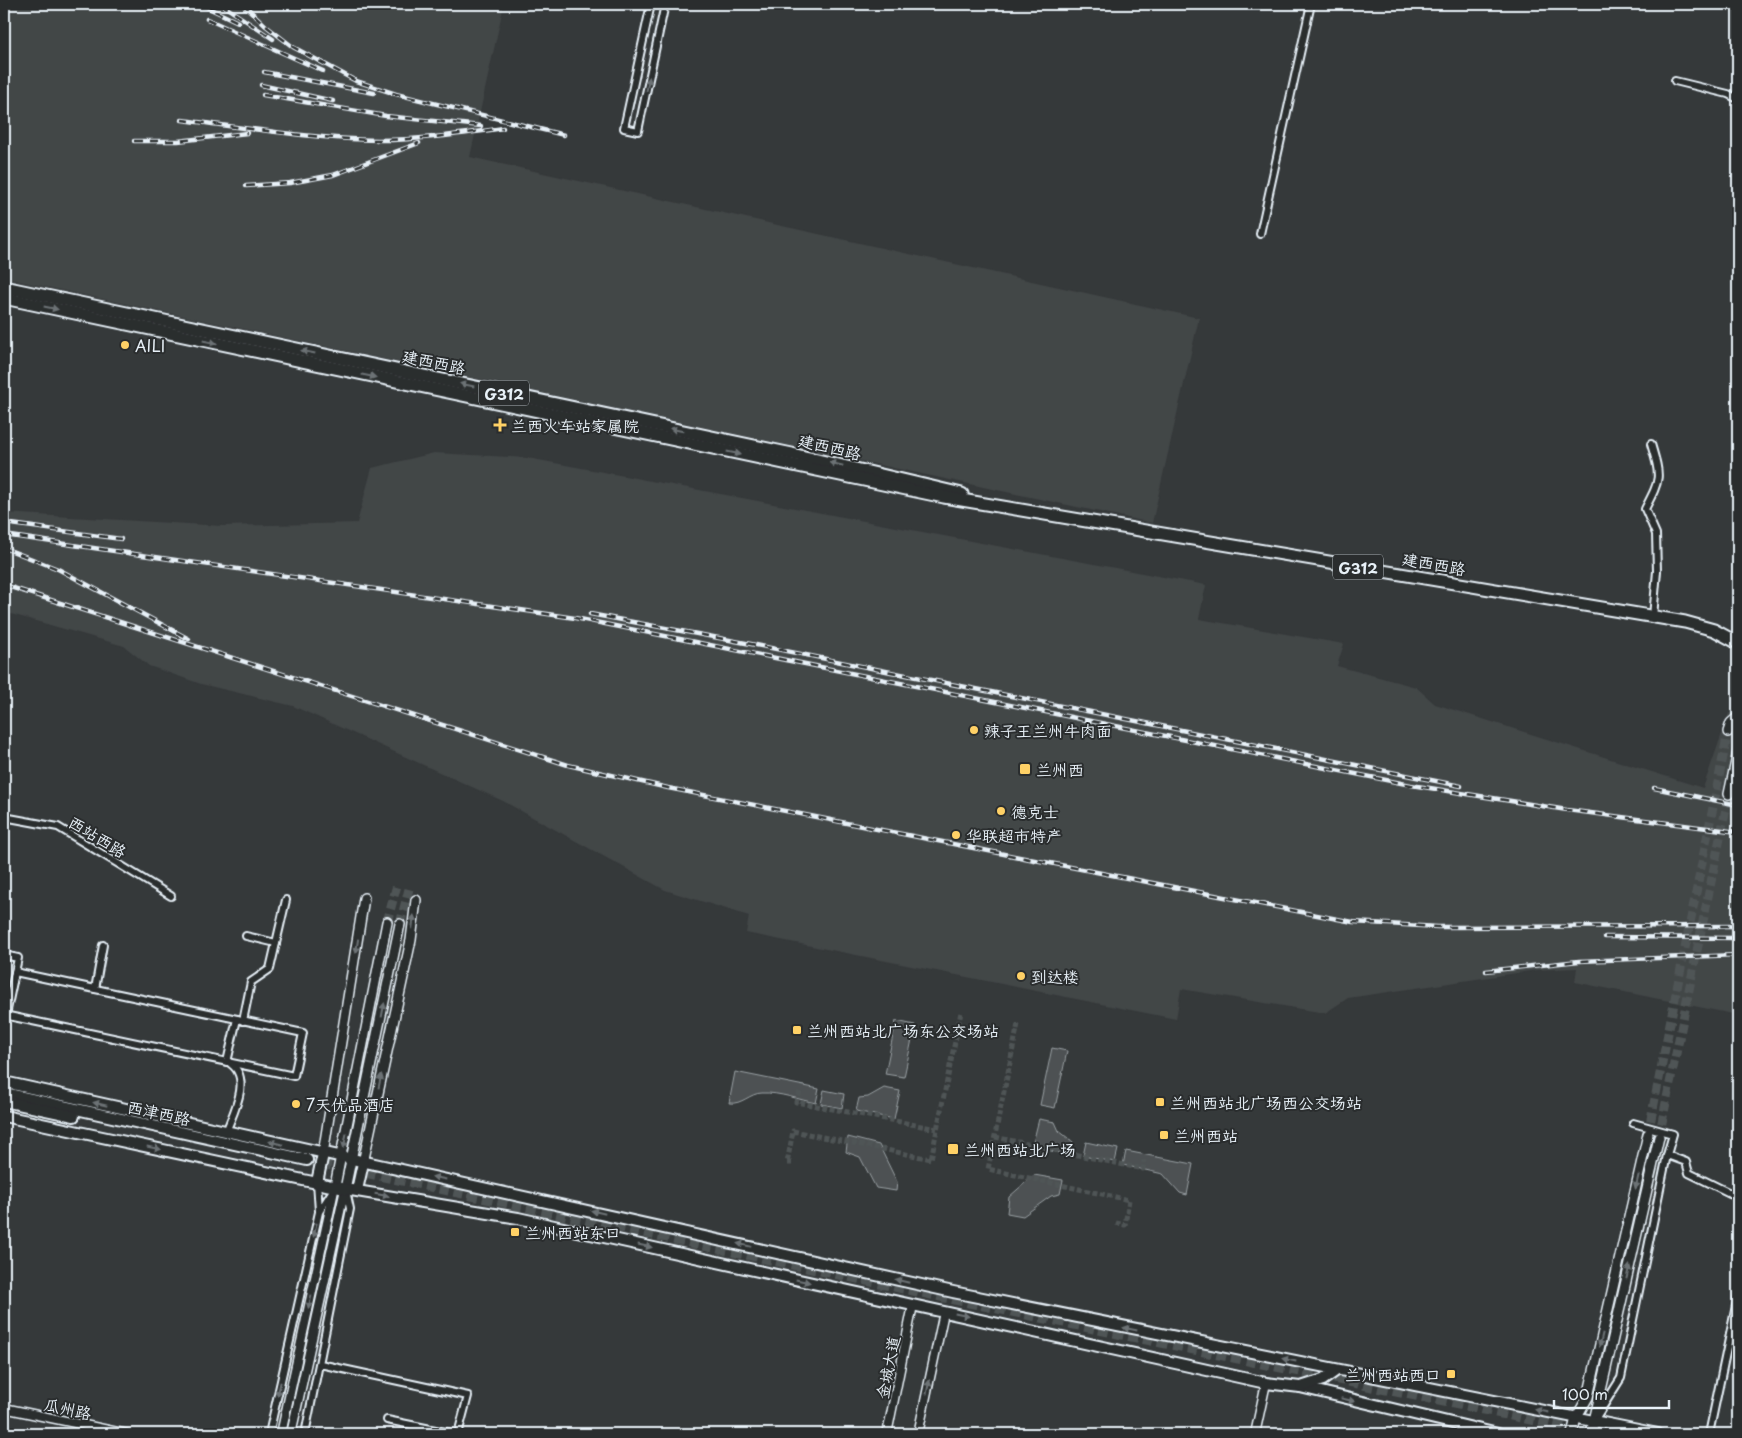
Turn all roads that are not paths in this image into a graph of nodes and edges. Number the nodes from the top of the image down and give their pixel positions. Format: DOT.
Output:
graph roads {
  1 [pos="651,4"];
  2 [pos="666,4"];
  3 [pos="1311,4"];
  4 [pos="1675,81"];
  5 [pos="1738,99"];
  6 [pos="1260,234"];
  7 [pos="4,288"];
  8 [pos="4,298"];
  9 [pos="1651,444"];
  10 [pos="1002,506"];
  11 [pos="1653,617"];
  12 [pos="1738,641"];
  13 [pos="1738,717"];
  14 [pos="1728,732"];
  15 [pos="1738,752"];
  16 [pos="1729,794"];
  17 [pos="4,817"];
  18 [pos="171,896"];
  19 [pos="364,898"];
  20 [pos="286,900"];
  21 [pos="416,900"];
  22 [pos="387,922"];
  23 [pos="400,924"];
  24 [pos="246,936"];
  25 [pos="276,943"];
  26 [pos="103,945"];
  27 [pos="4,955"];
  28 [pos="15,972"];
  29 [pos="95,989"];
  30 [pos="5,1015"];
  31 [pos="240,1020"];
  32 [pos="227,1062"];
  33 [pos="4,1082"];
  34 [pos="4,1094"];
  35 [pos="4,1101"];
  36 [pos="4,1116"];
  37 [pos="1633,1123"];
  38 [pos="226,1132"];
  39 [pos="1648,1134"];
  40 [pos="1659,1137"];
  41 [pos="323,1154"];
  42 [pos="1667,1155"];
  43 [pos="341,1158"];
  44 [pos="352,1160"];
  45 [pos="363,1163"];
  46 [pos="317,1182"];
  47 [pos="335,1186"];
  48 [pos="346,1189"];
  49 [pos="357,1190"];
  50 [pos="1738,1197"];
  51 [pos="319,1212"];
  52 [pos="1738,1296"];
  53 [pos="913,1305"];
  54 [pos="944,1312"];
  55 [pos="320,1364"];
  56 [pos="1337,1370"];
  57 [pos="1266,1383"];
  58 [pos="1300,1388"];
  59 [pos="4,1408"];
  60 [pos="1576,1418"];
  61 [pos="387,1420"];
  62 [pos="1594,1422"];
  63 [pos="127,1434"];
  64 [pos="269,1434"];
  65 [pos="281,1434"];
  66 [pos="291,1434"];
  67 [pos="305,1434"];
  68 [pos="457,1434"];
  69 [pos="887,1434"];
  70 [pos="918,1434"];
  71 [pos="1255,1434"];
  72 [pos="1498,1434"];
  73 [pos="1572,1434"];
  74 [pos="1592,1434"];
  75 [pos="1658,1434"];
  76 [pos="1709,1434"];
  1 -- 2 [label="street, one-way"];
  3 -- 6 [label="street"];
  4 -- 5 [label="street"];
  10 -- 7 [label="highway, 建西西路 / G312, one-way"];
  8 -- 10 [label="highway, 建西西路 / G312, one-way"];
  9 -- 11 [label="street"];
  10 -- 11 [label="highway, 建西西路 / G312"];
  11 -- 12 [label="highway, 建西西路 / G312"];
  13 -- 14 [label="main road"];
  15 -- 16 [label="main road"];
  17 -- 18 [label="street, 西站西路"];
  19 -- 41 [label="main road, one-way"];
  20 -- 25 [label="street"];
  45 -- 21 [label="main road, one-way"];
  22 -- 43 [label="main road, one-way"];
  44 -- 23 [label="main road, one-way"];
  24 -- 25 [label="street"];
  25 -- 31 [label="street"];
  26 -- 29 [label="street"];
  27 -- 28 [label="street"];
  28 -- 29 [label="street"];
  28 -- 30 [label="street"];
  29 -- 31 [label="street"];
  30 -- 32 [label="street"];
  31 -- 32 [label="street"];
  31 -- 32 [label="street"];
  32 -- 38 [label="street"];
  38 -- 33 [label="main road, one-way"];
  34 -- 35 [label="main road, 西津西路"];
  36 -- 46 [label="main road, one-way"];
  37 -- 42 [label="street"];
  41 -- 38 [label="main road, one-way"];
  39 -- 60 [label="main road, one-way"];
  62 -- 40 [label="main road, one-way"];
  41 -- 43 [label="main road"];
  41 -- 46 [label="main road"];
  42 -- 50 [label="street"];
  42 -- 62 [label="street"];
  43 -- 44 [label="main road"];
  43 -- 47 [label="main road"];
  44 -- 45 [label="main road"];
  44 -- 48 [label="main road"];
  45 -- 49 [label="main road"];
  56 -- 45 [label="main road, one-way"];
  46 -- 47 [label="main road"];
  46 -- 51 [label="street"];
  47 -- 48 [label="main road"];
  47 -- 51 [label="street"];
  47 -- 65 [label="street, one-way"];
  48 -- 49 [label="main road"];
  48 -- 55 [label="street"];
  48 -- 66 [label="street"];
  49 -- 53 [label="main road, one-way"];
  51 -- 64 [label="street, one-way"];
  52 -- 76 [label="street"];
  53 -- 54 [label="main road"];
  53 -- 69 [label="street, 金城大道"];
  54 -- 57 [label="main road, one-way"];
  70 -- 54 [label="street, one-way"];
  55 -- 67 [label="street"];
  55 -- 68 [label="street"];
  56 -- 58 [label="main road"];
  60 -- 56 [label="main road, one-way"];
  57 -- 58 [label="main road"];
  57 -- 71 [label="street"];
  58 -- 72 [label="main road, one-way"];
  59 -- 63 [label="street, 瓜州路"];
  60 -- 62 [label="main road"];
  60 -- 73 [label="main road"];
  61 -- 68 [label="street"];
  62 -- 74 [label="main road"];
  62 -- 75 [label="main road"];
}
